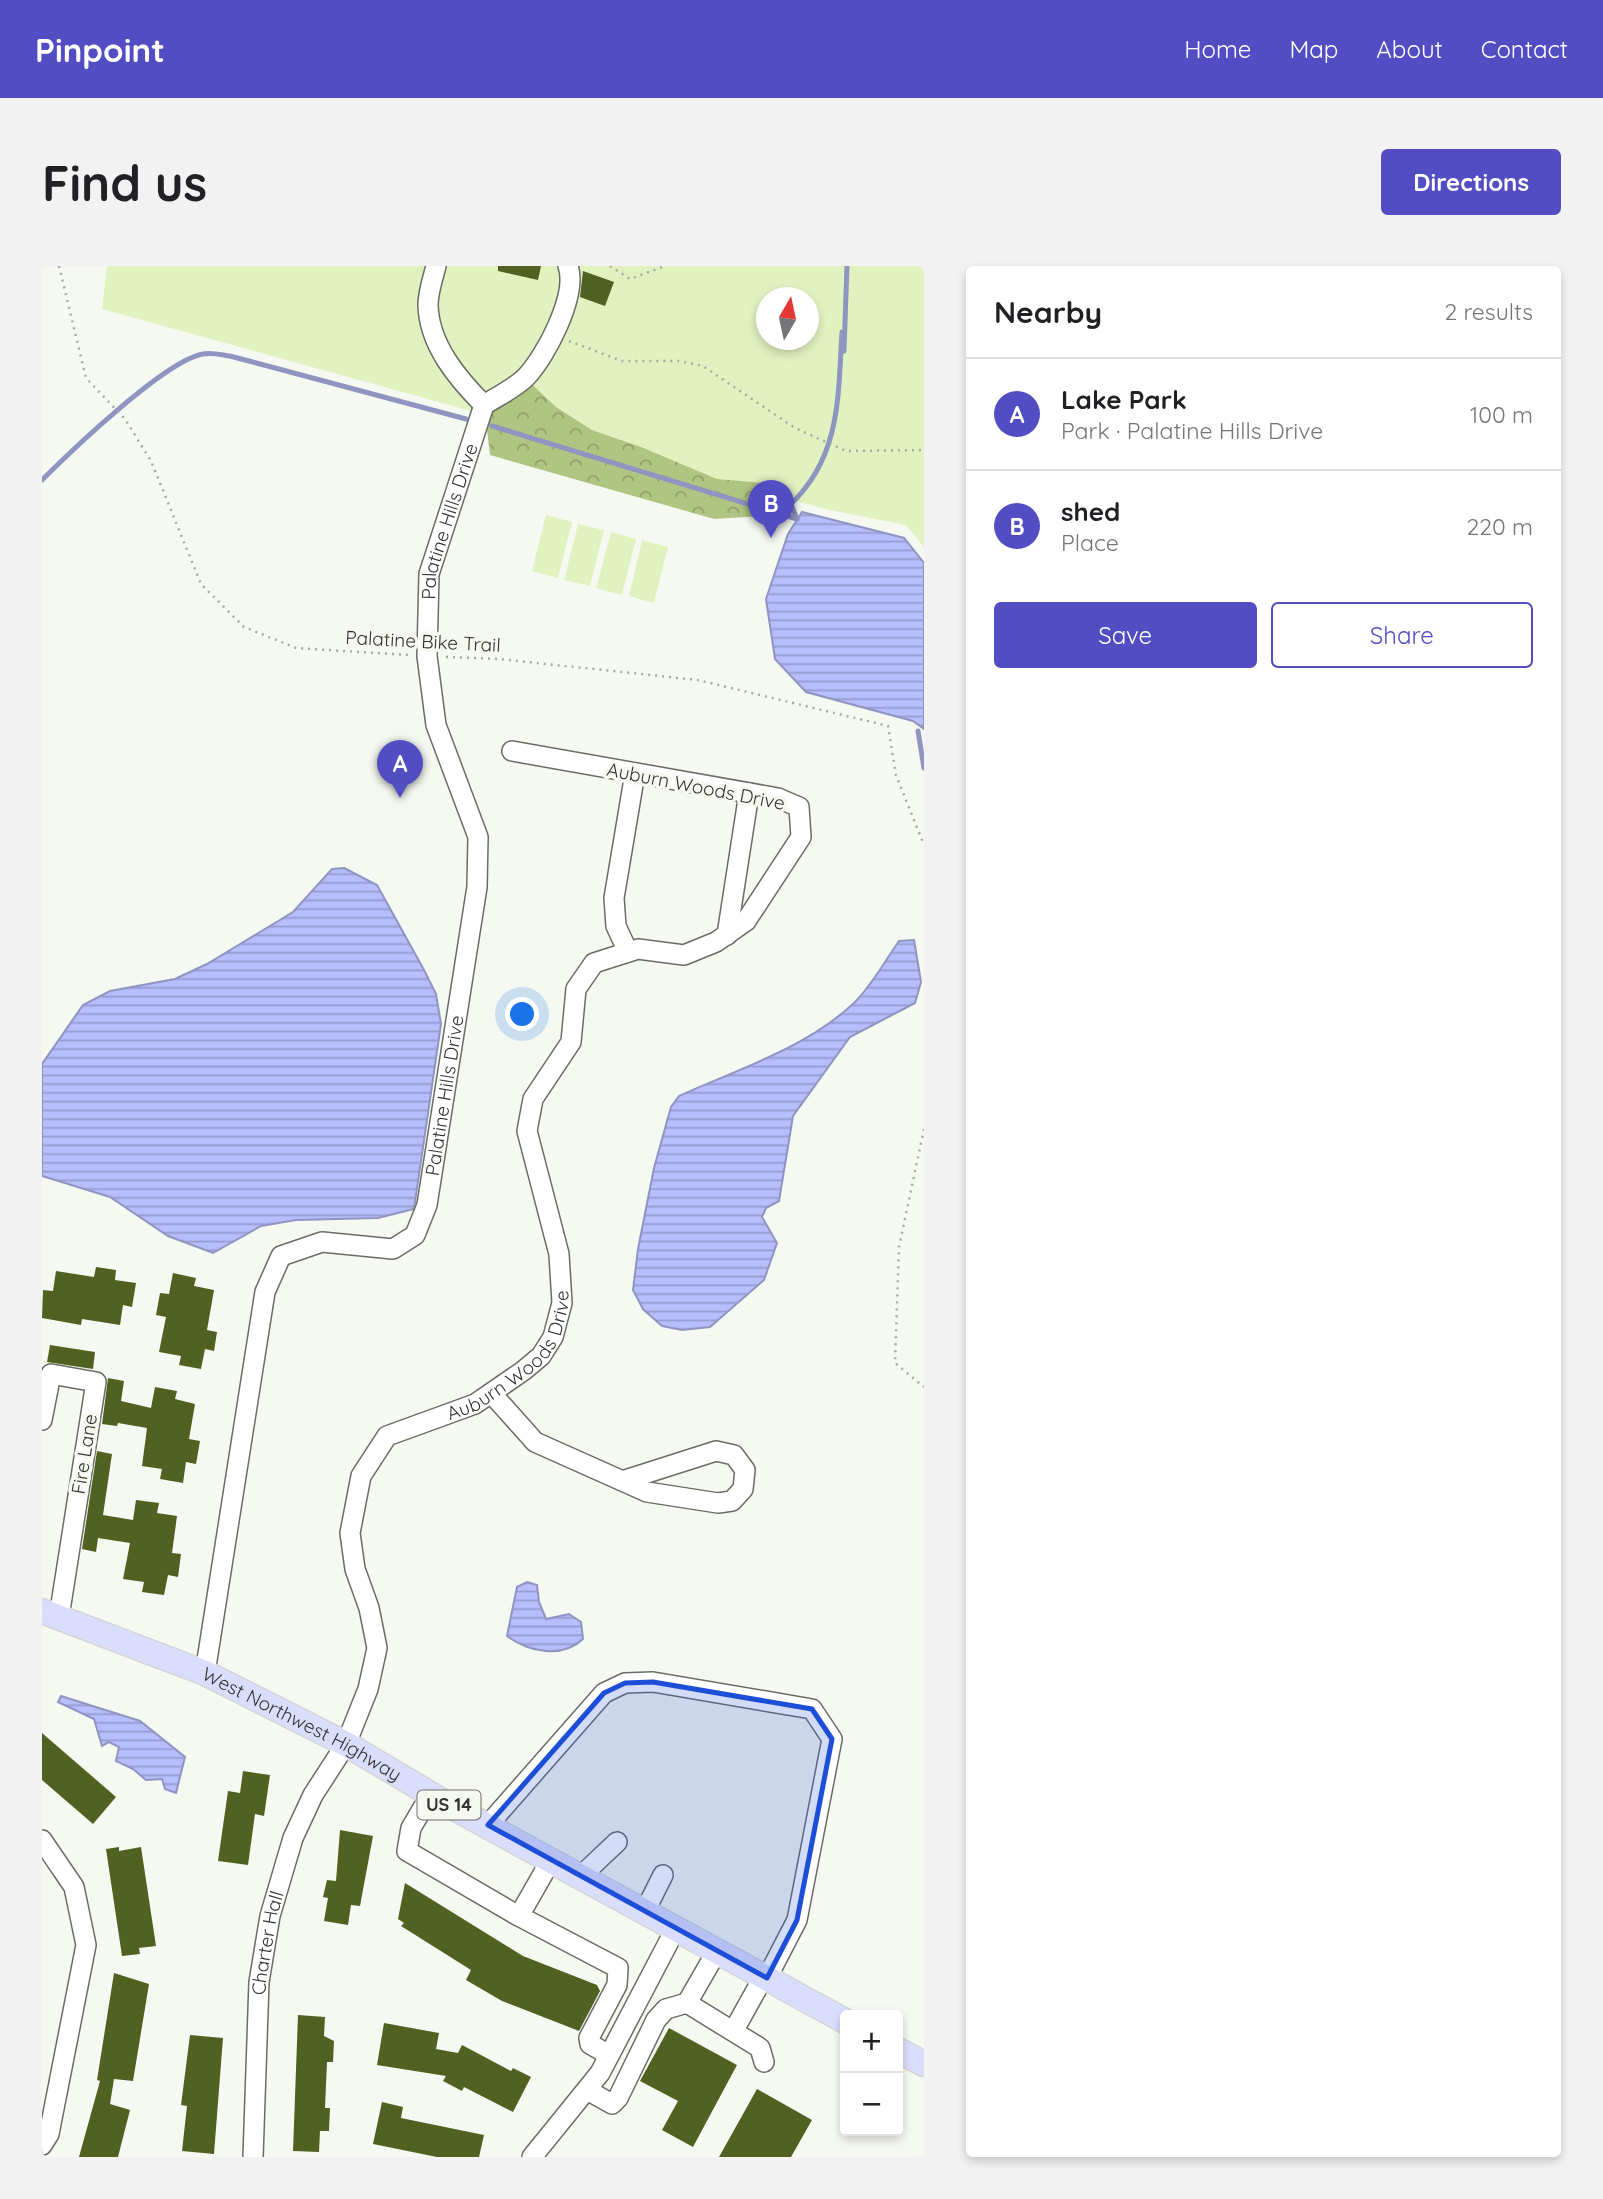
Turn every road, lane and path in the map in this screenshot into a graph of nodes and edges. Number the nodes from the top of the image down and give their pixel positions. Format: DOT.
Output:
graph roads {
  1 [pos="59,266"];
  2 [pos="436,266"];
  3 [pos="568,266"];
  4 [pos="610,266"];
  5 [pos="665,266"];
  6 [pos="554,332"];
  7 [pos="484,405"];
  8 [pos="924,450"];
  9 [pos="427,656"];
  10 [pos="512,751"];
  11 [pos="635,773"];
  12 [pos="749,793"];
  13 [pos="924,845"];
  14 [pos="727,935"];
  15 [pos="628,952"];
  16 [pos="924,1129"];
  17 [pos="924,1387"];
  18 [pos="492,1394"];
  19 [pos="42,1420"];
  20 [pos="622,1481"];
  21 [pos="50,1614"];
  22 [pos="205,1673"];
  23 [pos="346,1744"];
  24 [pos="431,1794"];
  25 [pos="488,1825"];
  26 [pos="42,1840"];
  27 [pos="617,1842"];
  28 [pos="551,1860"];
  29 [pos="663,1875"];
  30 [pos="580,1876"];
  31 [pos="645,1911"];
  32 [pos="519,1916"];
  33 [pos="676,1928"];
  34 [pos="718,1951"];
  35 [pos="765,1977"];
  36 [pos="687,2003"];
  37 [pos="840,2018"];
  38 [pos="734,2031"];
  39 [pos="903,2053"];
  40 [pos="610,2055"];
  41 [pos="764,2062"];
  42 [pos="924,2064"];
  43 [pos="587,2090"];
  44 [pos="42,2145"];
  45 [pos="253,2157"];
  46 [pos="532,2157"];
  1 -- 9 [label="path, Palatine Bike Trail"];
  2 -- 7 [label="street"];
  3 -- 6 [label="street"];
  4 -- 5 [label="path"];
  6 -- 7 [label="street"];
  6 -- 8 [label="path"];
  7 -- 9 [label="street, Palatine Hills Drive"];
  9 -- 13 [label="path, Palatine Bike Trail"];
  9 -- 22 [label="street, Palatine Hills Drive"];
  10 -- 11 [label="street, Auburn Woods Drive"];
  11 -- 12 [label="street, Auburn Woods Drive"];
  11 -- 15 [label="street"];
  12 -- 14 [label="street"];
  12 -- 14 [label="street, Auburn Woods Drive"];
  14 -- 15 [label="street, Auburn Woods Drive"];
  15 -- 18 [label="street, Auburn Woods Drive"];
  16 -- 17 [label="path"];
  18 -- 20 [label="street"];
  18 -- 23 [label="street, Auburn Woods Drive"];
  19 -- 21 [label="street, Fire Lane"];
  20 -- 20 [label="street"];
  21 -- 22 [label="main road, West Northwest Highway / US 14"];
  22 -- 23 [label="main road, West Northwest Highway / US 14"];
  23 -- 24 [label="main road, West Northwest Highway / US 14"];
  23 -- 45 [label="street, Charter Hall"];
  24 -- 25 [label="main road, West Northwest Highway / US 14"];
  24 -- 32 [label="street"];
  25 -- 28 [label="main road, West Northwest Highway / US 14"];
  25 -- 35 [label="street"];
  26 -- 44 [label="street"];
  27 -- 30 [label="street"];
  28 -- 30 [label="main road, West Northwest Highway / US 14"];
  28 -- 32 [label="street"];
  29 -- 31 [label="street"];
  30 -- 31 [label="main road, West Northwest Highway / US 14"];
  31 -- 33 [label="main road, West Northwest Highway / US 14"];
  32 -- 40 [label="street"];
  33 -- 34 [label="main road, West Northwest Highway / US 14"];
  33 -- 40 [label="street"];
  34 -- 35 [label="main road, West Northwest Highway / US 14"];
  34 -- 36 [label="street"];
  35 -- 37 [label="main road, West Northwest Highway / US 14"];
  35 -- 38 [label="street"];
  36 -- 38 [label="street"];
  36 -- 43 [label="street"];
  38 -- 41 [label="street"];
  39 -- 42 [label="main road"];
  40 -- 43 [label="street"];
  43 -- 46 [label="street"];
}
